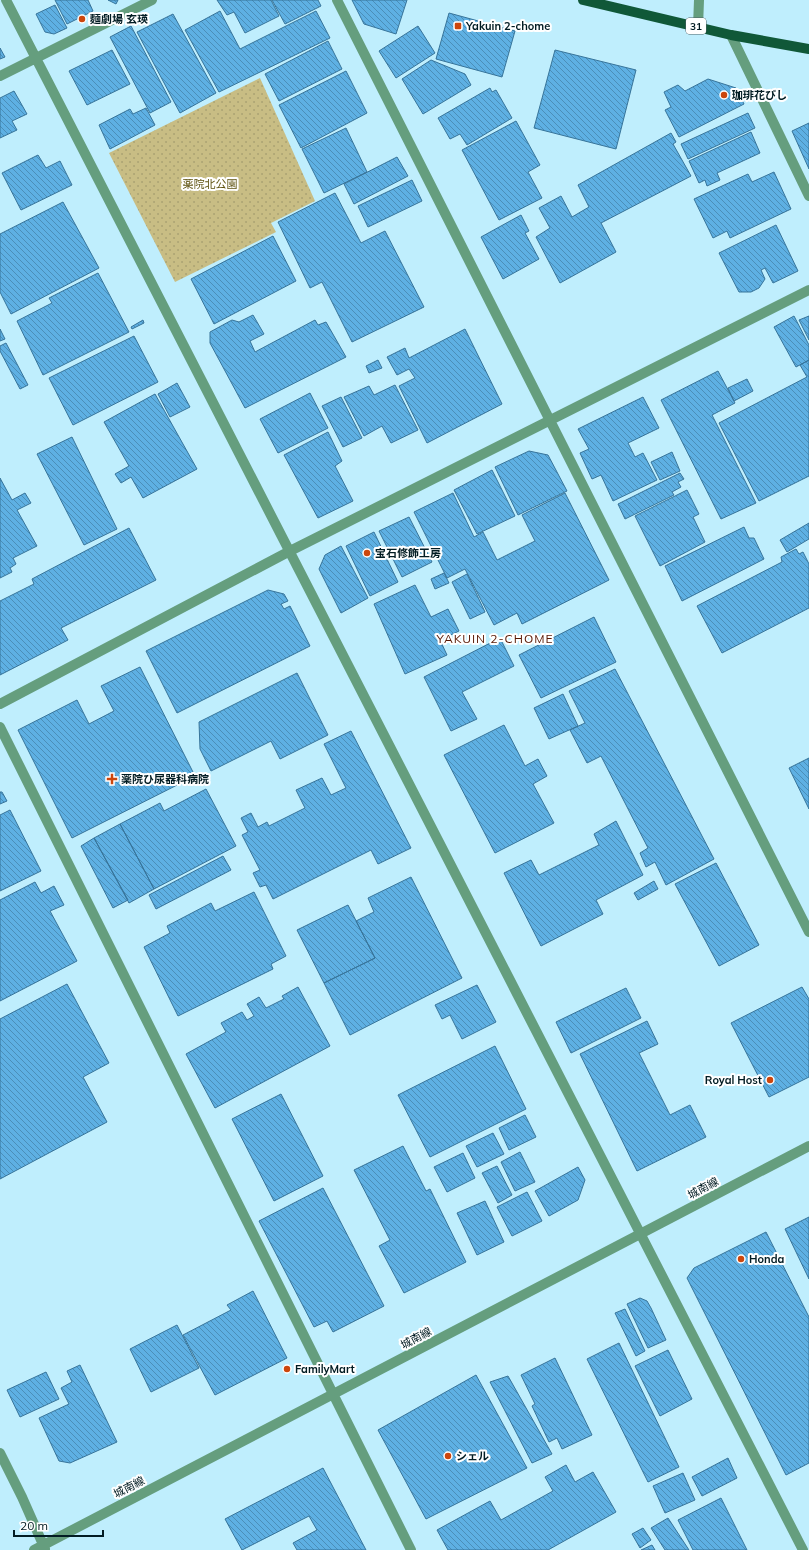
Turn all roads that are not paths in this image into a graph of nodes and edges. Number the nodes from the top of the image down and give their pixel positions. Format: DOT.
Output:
graph roads {
  1 [pos="6,0"];
  2 [pos="152,0"];
  3 [pos="337,0"];
  4 [pos="583,0"];
  5 [pos="699,0"];
  6 [pos="698,27"];
  7 [pos="731,35"];
  8 [pos="809,49"];
  9 [pos="36,58"];
  10 [pos="0,76"];
  11 [pos="809,196"];
  12 [pos="809,290"];
  13 [pos="550,422"];
  14 [pos="290,551"];
  15 [pos="0,704"];
  16 [pos="0,727"];
  17 [pos="809,932"];
  18 [pos="809,1146"];
  19 [pos="641,1235"];
  20 [pos="332,1395"];
  21 [pos="0,1453"];
  22 [pos="44,1547"];
  23 [pos="34,1550"];
  24 [pos="411,1550"];
  25 [pos="803,1550"];
  1 -- 9 [label="street"];
  2 -- 9 [label="street"];
  3 -- 13 [label="street"];
  4 -- 6 [label="main road, 31"];
  5 -- 6 [label="street"];
  6 -- 7 [label="main road, 31"];
  7 -- 8 [label="main road, 31"];
  7 -- 11 [label="street"];
  9 -- 10 [label="street"];
  9 -- 14 [label="street"];
  12 -- 13 [label="street"];
  13 -- 14 [label="street"];
  13 -- 17 [label="street"];
  14 -- 15 [label="street"];
  14 -- 19 [label="street"];
  16 -- 20 [label="street"];
  18 -- 19 [label="street, 城南線"];
  19 -- 20 [label="street, 城南線"];
  19 -- 25 [label="street"];
  20 -- 22 [label="street, 城南線"];
  20 -- 24 [label="street"];
  21 -- 22 [label="street"];
  22 -- 23 [label="street, 城南線"];
}
